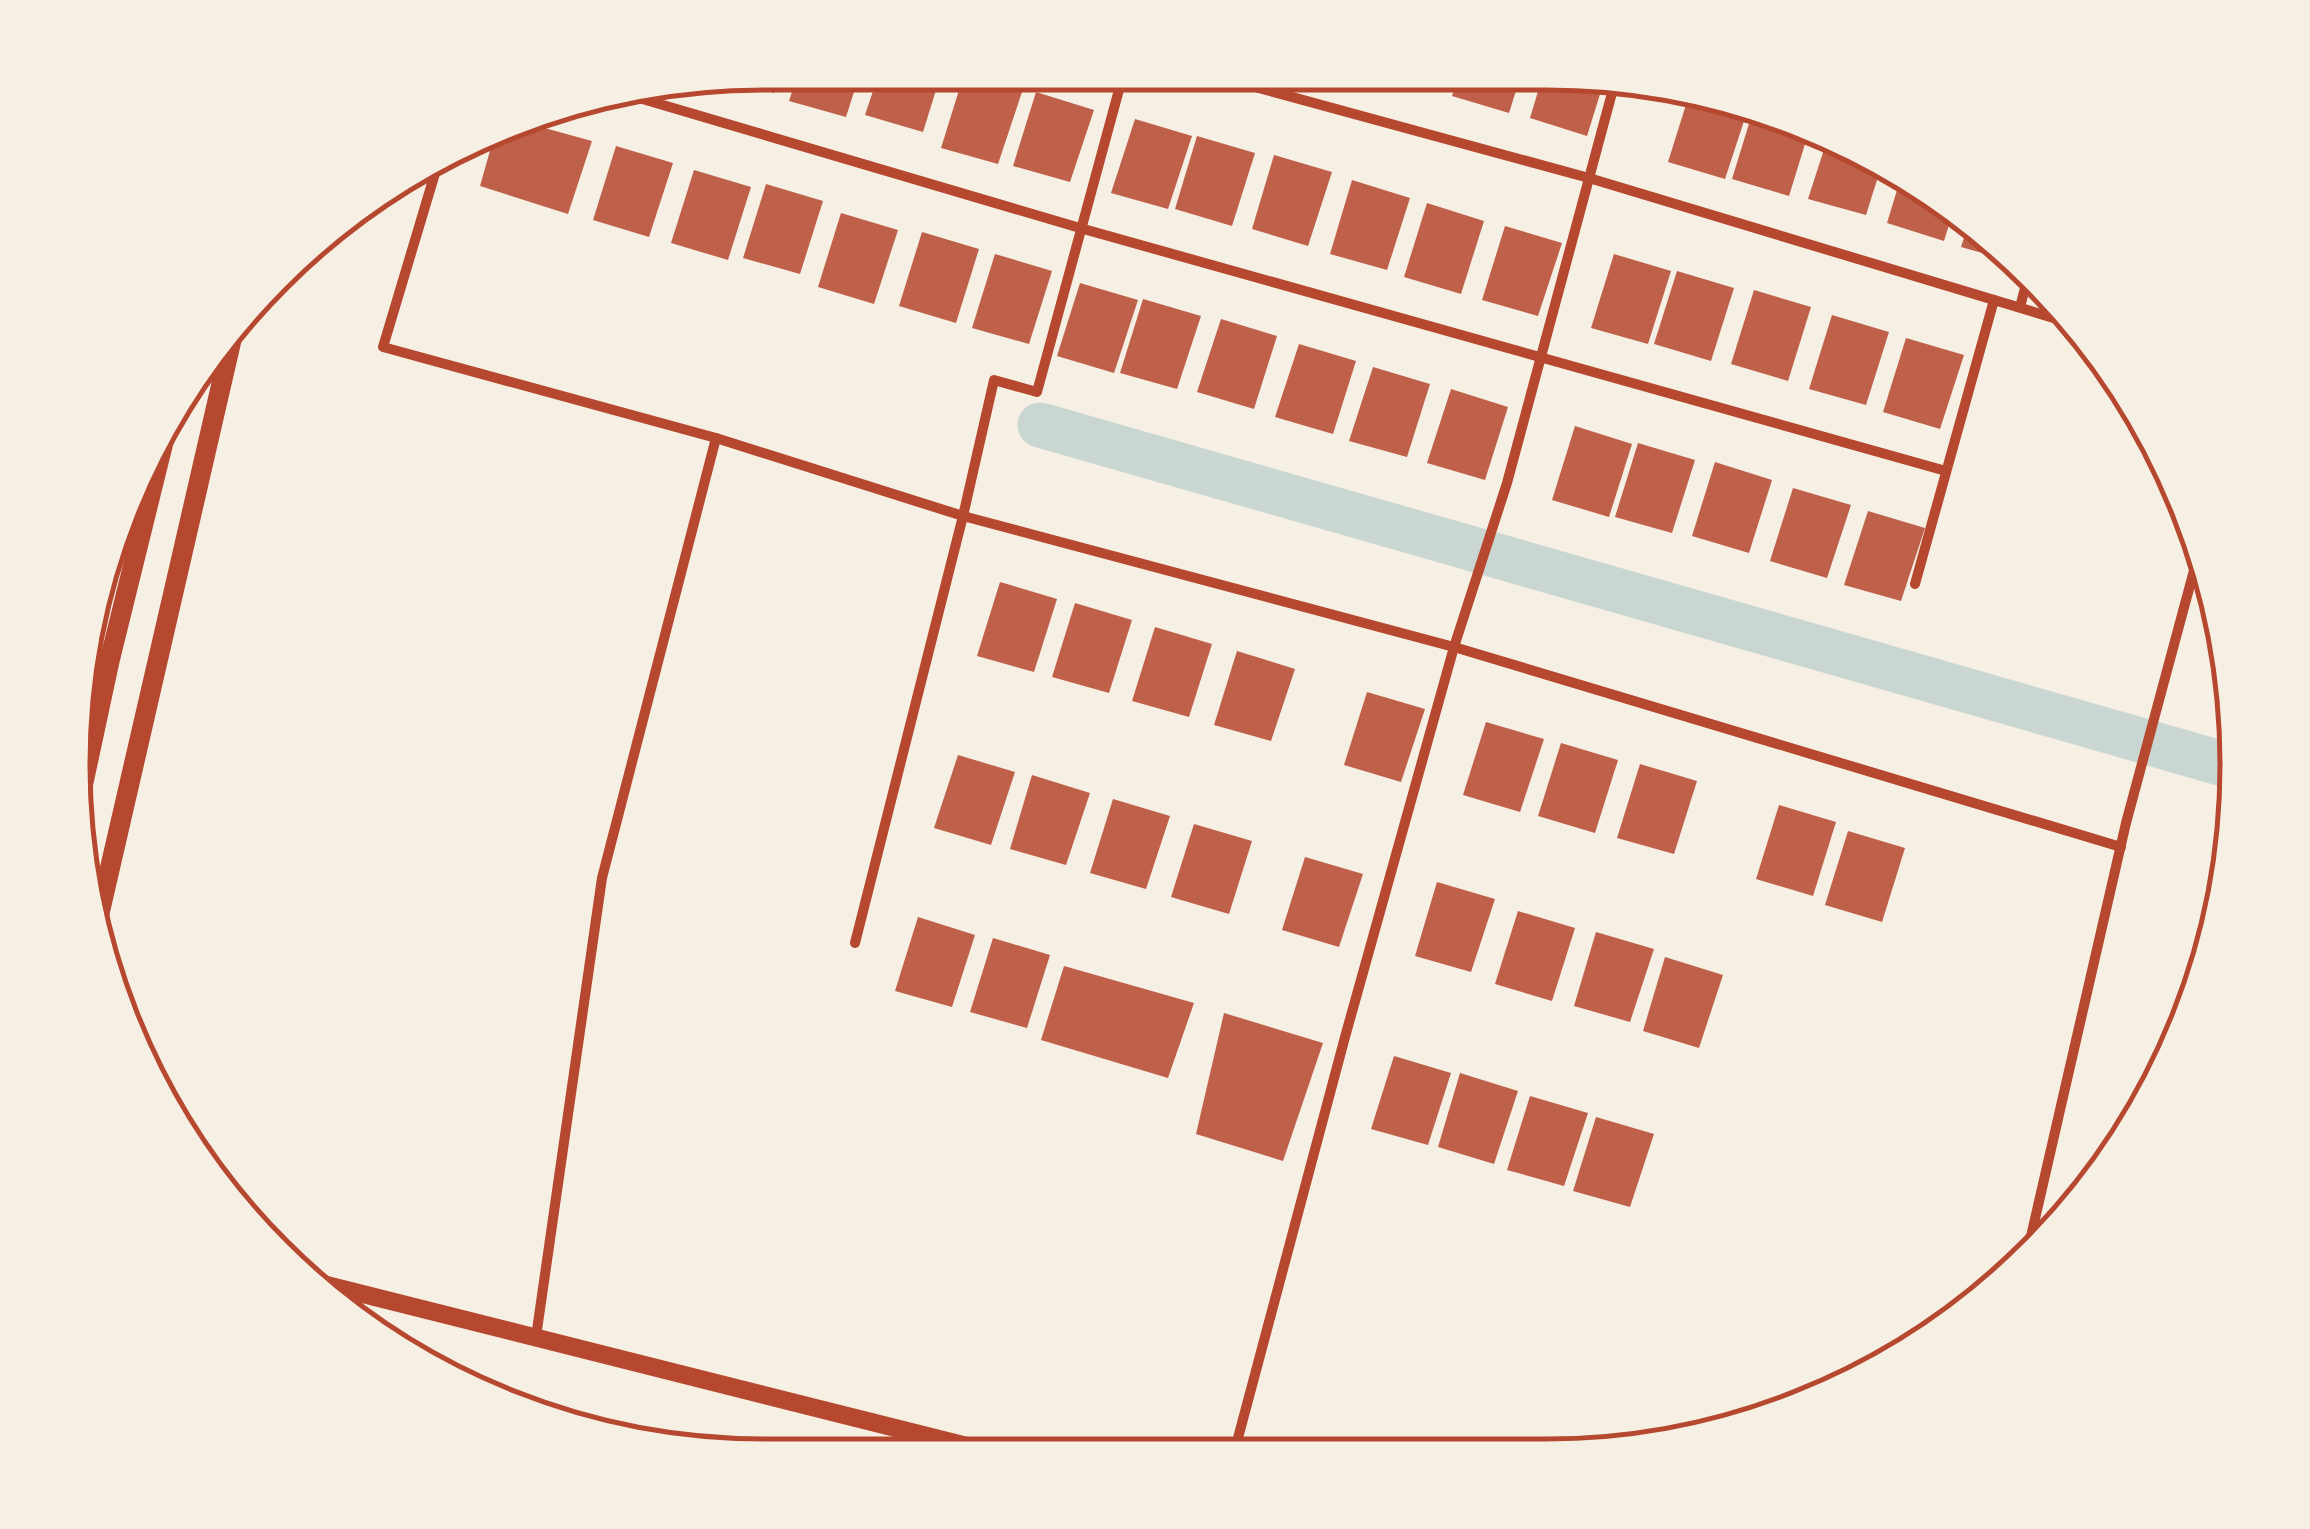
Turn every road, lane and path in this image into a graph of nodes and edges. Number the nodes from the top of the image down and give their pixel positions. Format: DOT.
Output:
graph roads {
  1 [pos="1119,90"];
  2 [pos="1266,90"];
  3 [pos="1612,93"];
  4 [pos="648,101"];
  5 [pos="434,176"];
  6 [pos="1589,178"];
  7 [pos="1080,228"];
  8 [pos="2024,291"];
  9 [pos="1994,300"];
  10 [pos="2020,308"];
  11 [pos="2050,317"];
  12 [pos="228,355"];
  13 [pos="1542,356"];
  14 [pos="716,438"];
  15 [pos="1946,471"];
  16 [pos="155,476"];
  17 [pos="963,516"];
  18 [pos="2193,575"];
  19 [pos="1914,584"];
  20 [pos="1454,648"];
  21 [pos="90,756"];
  22 [pos="2120,847"];
  23 [pos="103,897"];
  24 [pos="855,943"];
  25 [pos="2032,1230"];
  26 [pos="339,1288"];
  27 [pos="536,1338"];
  28 [pos="939,1439"];
  29 [pos="1238,1439"];
  1 -- 7 [label="street"];
  2 -- 6 [label="street"];
  3 -- 6 [label="street"];
  4 -- 7 [label="street"];
  5 -- 14 [label="street"];
  6 -- 9 [label="street"];
  6 -- 13 [label="street"];
  7 -- 13 [label="street"];
  7 -- 17 [label="street"];
  8 -- 10 [label="street"];
  9 -- 10 [label="street"];
  9 -- 15 [label="street"];
  10 -- 11 [label="street"];
  12 -- 23 [label="main road"];
  13 -- 15 [label="street"];
  13 -- 20 [label="street"];
  14 -- 17 [label="street"];
  14 -- 27 [label="street"];
  15 -- 19 [label="street"];
  16 -- 21 [label="main road"];
  17 -- 20 [label="street"];
  17 -- 24 [label="street"];
  18 -- 22 [label="street"];
  20 -- 22 [label="street"];
  20 -- 29 [label="street"];
  22 -- 25 [label="street"];
  26 -- 27 [label="street"];
  27 -- 28 [label="street"];
}
